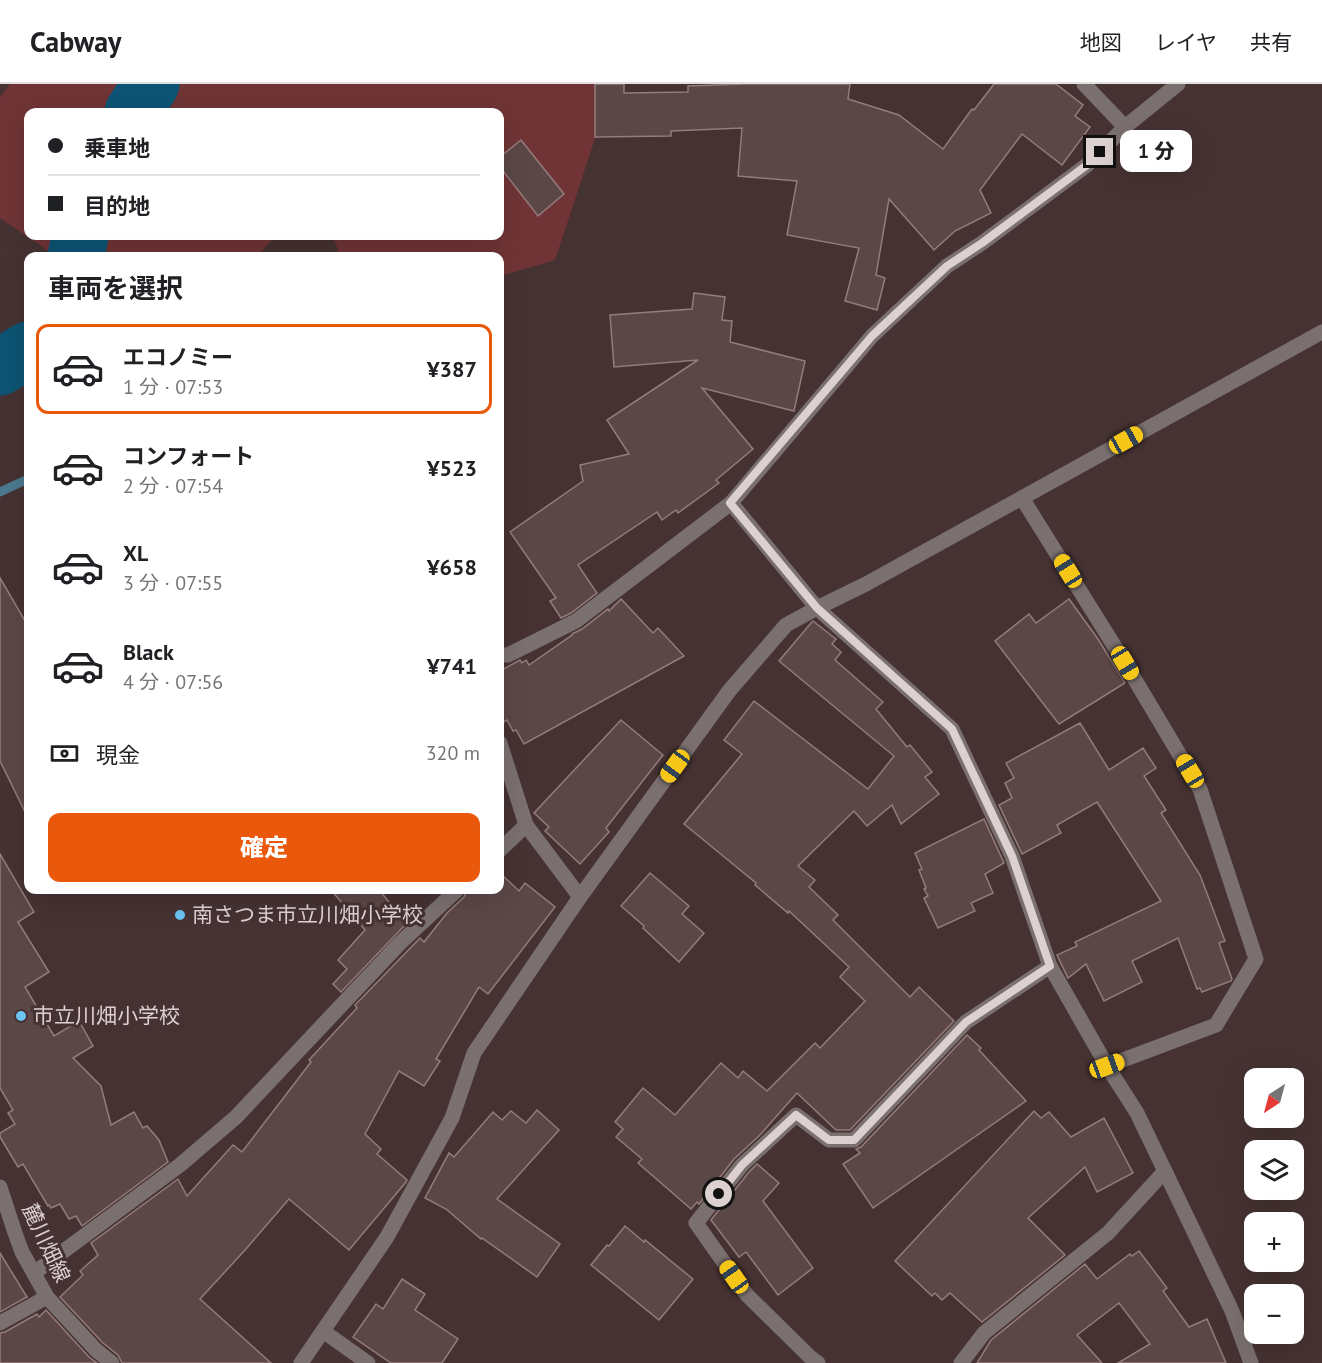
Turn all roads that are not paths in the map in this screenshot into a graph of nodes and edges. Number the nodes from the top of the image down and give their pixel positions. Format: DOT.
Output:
graph roads {
  1 [pos="1084,84"];
  2 [pos="1178,84"];
  3 [pos="1125,127"];
  4 [pos="1322,332"];
  5 [pos="1022,498"];
  6 [pos="730,503"];
  7 [pos="817,608"];
  8 [pos="504,655"];
  9 [pos="504,756"];
  10 [pos="526,825"];
  11 [pos="504,846"];
  12 [pos="453,894"];
  13 [pos="580,897"];
  14 [pos="1050,966"];
  15 [pos="1107,1066"];
  16 [pos="1165,1171"];
  17 [pos="0,1187"];
  18 [pos="34,1273"];
  19 [pos="46,1297"];
  20 [pos="0,1323"];
  21 [pos="323,1331"];
  22 [pos="112,1363"];
  23 [pos="301,1363"];
  24 [pos="368,1363"];
  25 [pos="818,1363"];
  26 [pos="961,1363"];
  27 [pos="1251,1363"];
  1 -- 3 [label="street"];
  2 -- 3 [label="street"];
  3 -- 6 [label="street"];
  4 -- 5 [label="street"];
  5 -- 7 [label="street"];
  5 -- 15 [label="street"];
  6 -- 7 [label="street"];
  6 -- 8 [label="street"];
  7 -- 13 [label="street"];
  7 -- 14 [label="street"];
  9 -- 10 [label="street"];
  10 -- 11 [label="street"];
  10 -- 13 [label="street"];
  12 -- 18 [label="street"];
  13 -- 21 [label="street"];
  14 -- 15 [label="street"];
  14 -- 25 [label="street"];
  15 -- 16 [label="street"];
  16 -- 26 [label="street"];
  16 -- 27 [label="street"];
  17 -- 18 [label="street, 麓川畑線"];
  18 -- 19 [label="street, 麓川畑線"];
  19 -- 20 [label="street"];
  19 -- 22 [label="street, 麓川畑線"];
  21 -- 23 [label="street"];
  21 -- 24 [label="street"];
}
